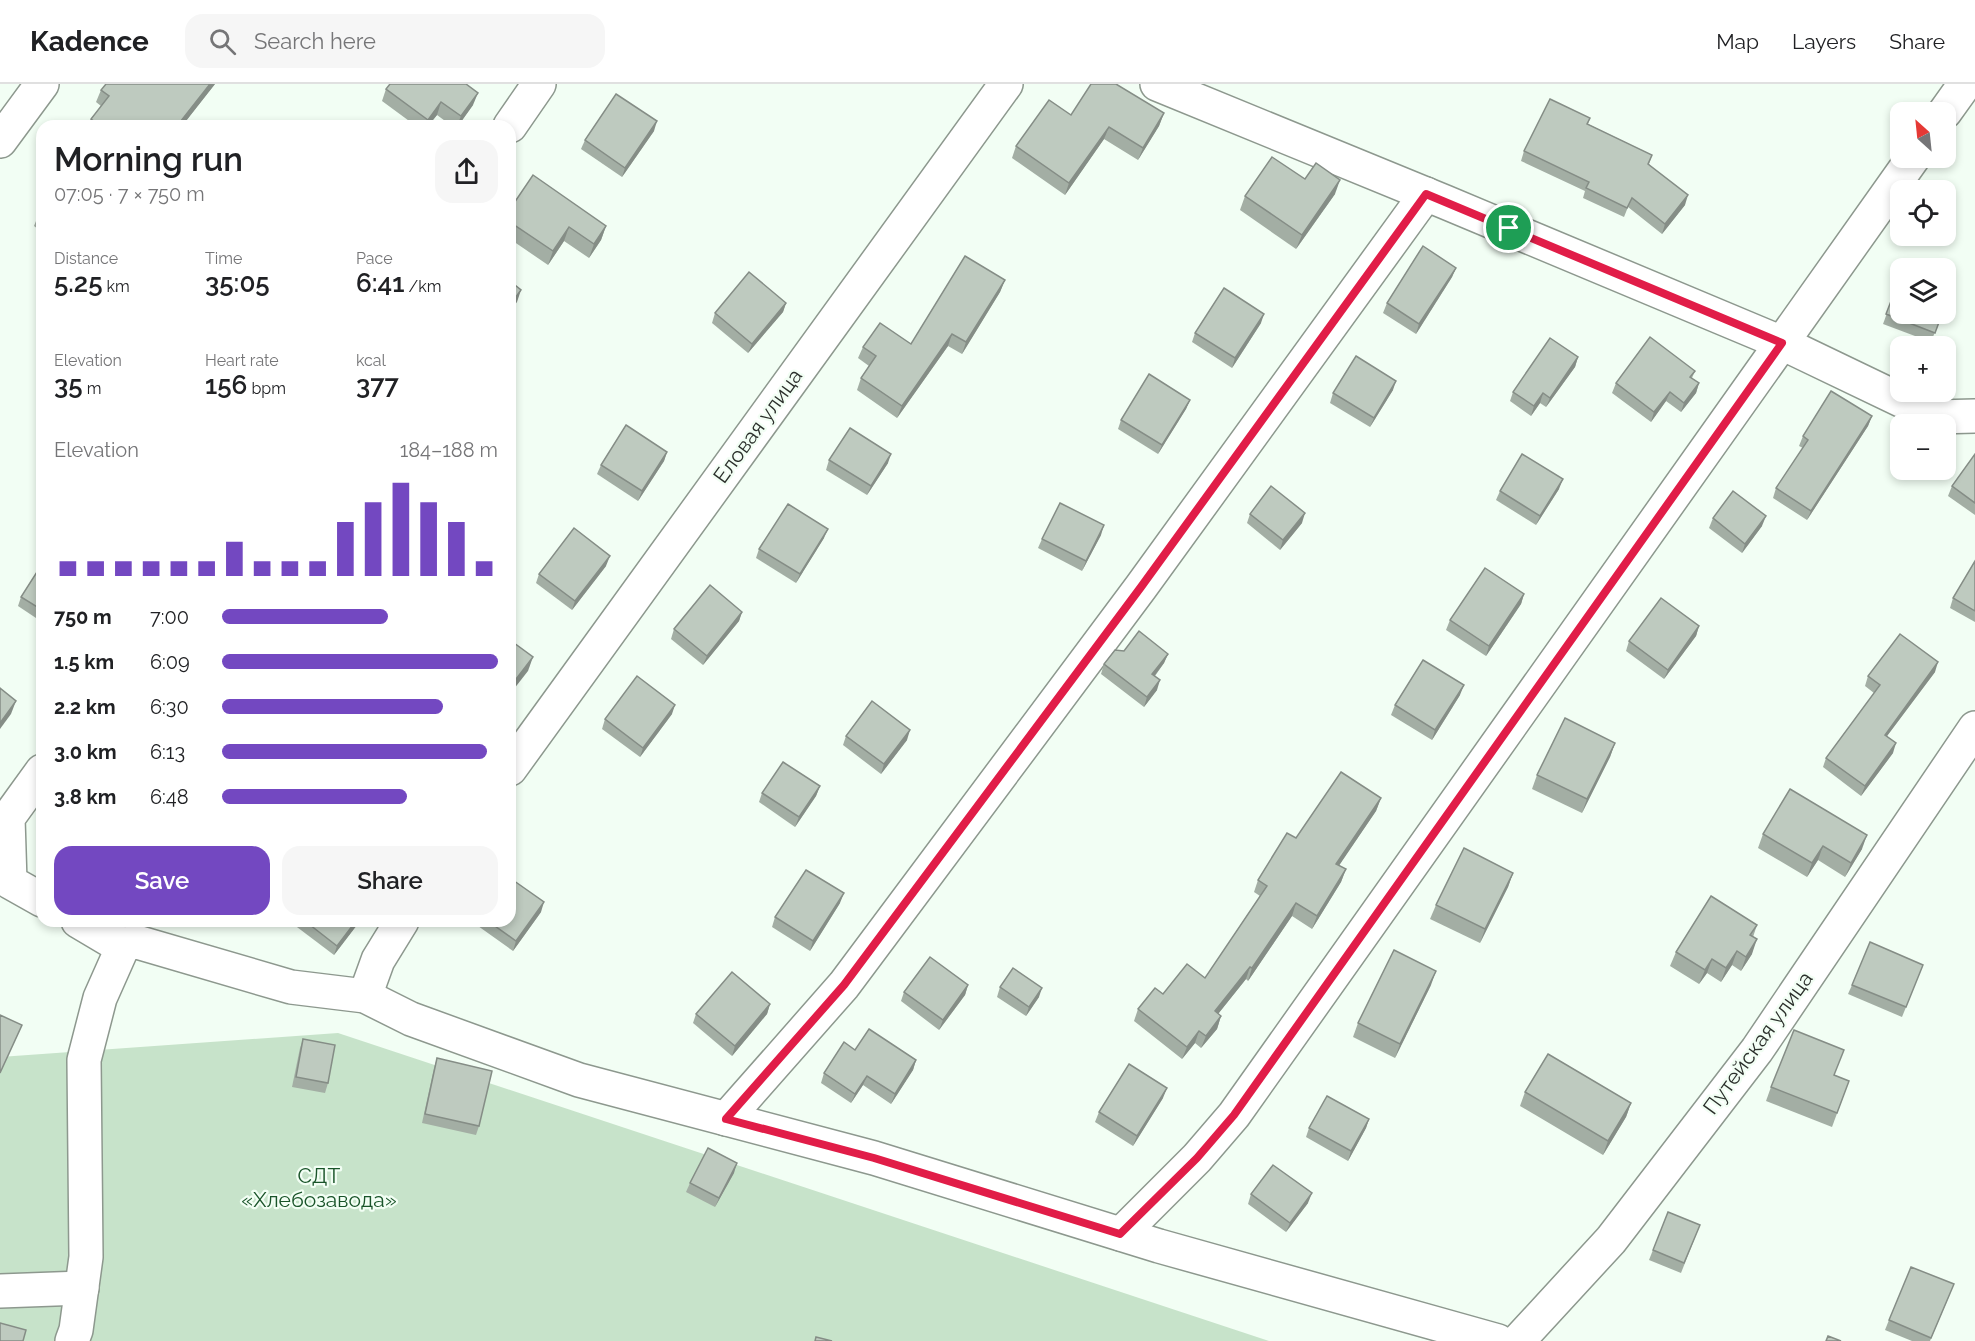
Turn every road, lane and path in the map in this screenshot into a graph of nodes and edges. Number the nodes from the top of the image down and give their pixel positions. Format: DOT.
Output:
graph roads {
  1 [pos="42,84"];
  2 [pos="539,84"];
  3 [pos="1006,84"];
  4 [pos="1157,84"];
  5 [pos="1965,84"];
  6 [pos="1952,102"];
  7 [pos="514,120"];
  8 [pos="0,141"];
  9 [pos="1906,168"];
  10 [pos="1426,194"];
  11 [pos="1782,343"];
  12 [pos="1975,416"];
  13 [pos="1975,729"];
  14 [pos="516,761"];
  15 [pos="36,779"];
  16 [pos="36,897"];
  17 [pos="88,927"];
  18 [pos="398,927"];
  19 [pos="124,944"];
  20 [pos="365,996"];
  21 [pos="726,1119"];
  22 [pos="1120,1234"];
  23 [pos="82,1288"];
  24 [pos="0,1292"];
  25 [pos="72,1341"];
  26 [pos="1498,1341"];
  27 [pos="1518,1341"];
  1 -- 8 [label="street"];
  2 -- 7 [label="street"];
  3 -- 14 [label="street, Еловая улица"];
  4 -- 10 [label="street"];
  5 -- 6 [label="street"];
  9 -- 11 [label="street"];
  10 -- 11 [label="street"];
  10 -- 21 [label="street"];
  11 -- 12 [label="street"];
  11 -- 22 [label="street"];
  13 -- 27 [label="street, Путейская улица"];
  15 -- 16 [label="street"];
  17 -- 19 [label="street"];
  18 -- 20 [label="street"];
  19 -- 20 [label="street"];
  19 -- 23 [label="street"];
  20 -- 21 [label="street"];
  21 -- 22 [label="street"];
  22 -- 26 [label="street"];
  23 -- 24 [label="street"];
  23 -- 25 [label="street"];
}
